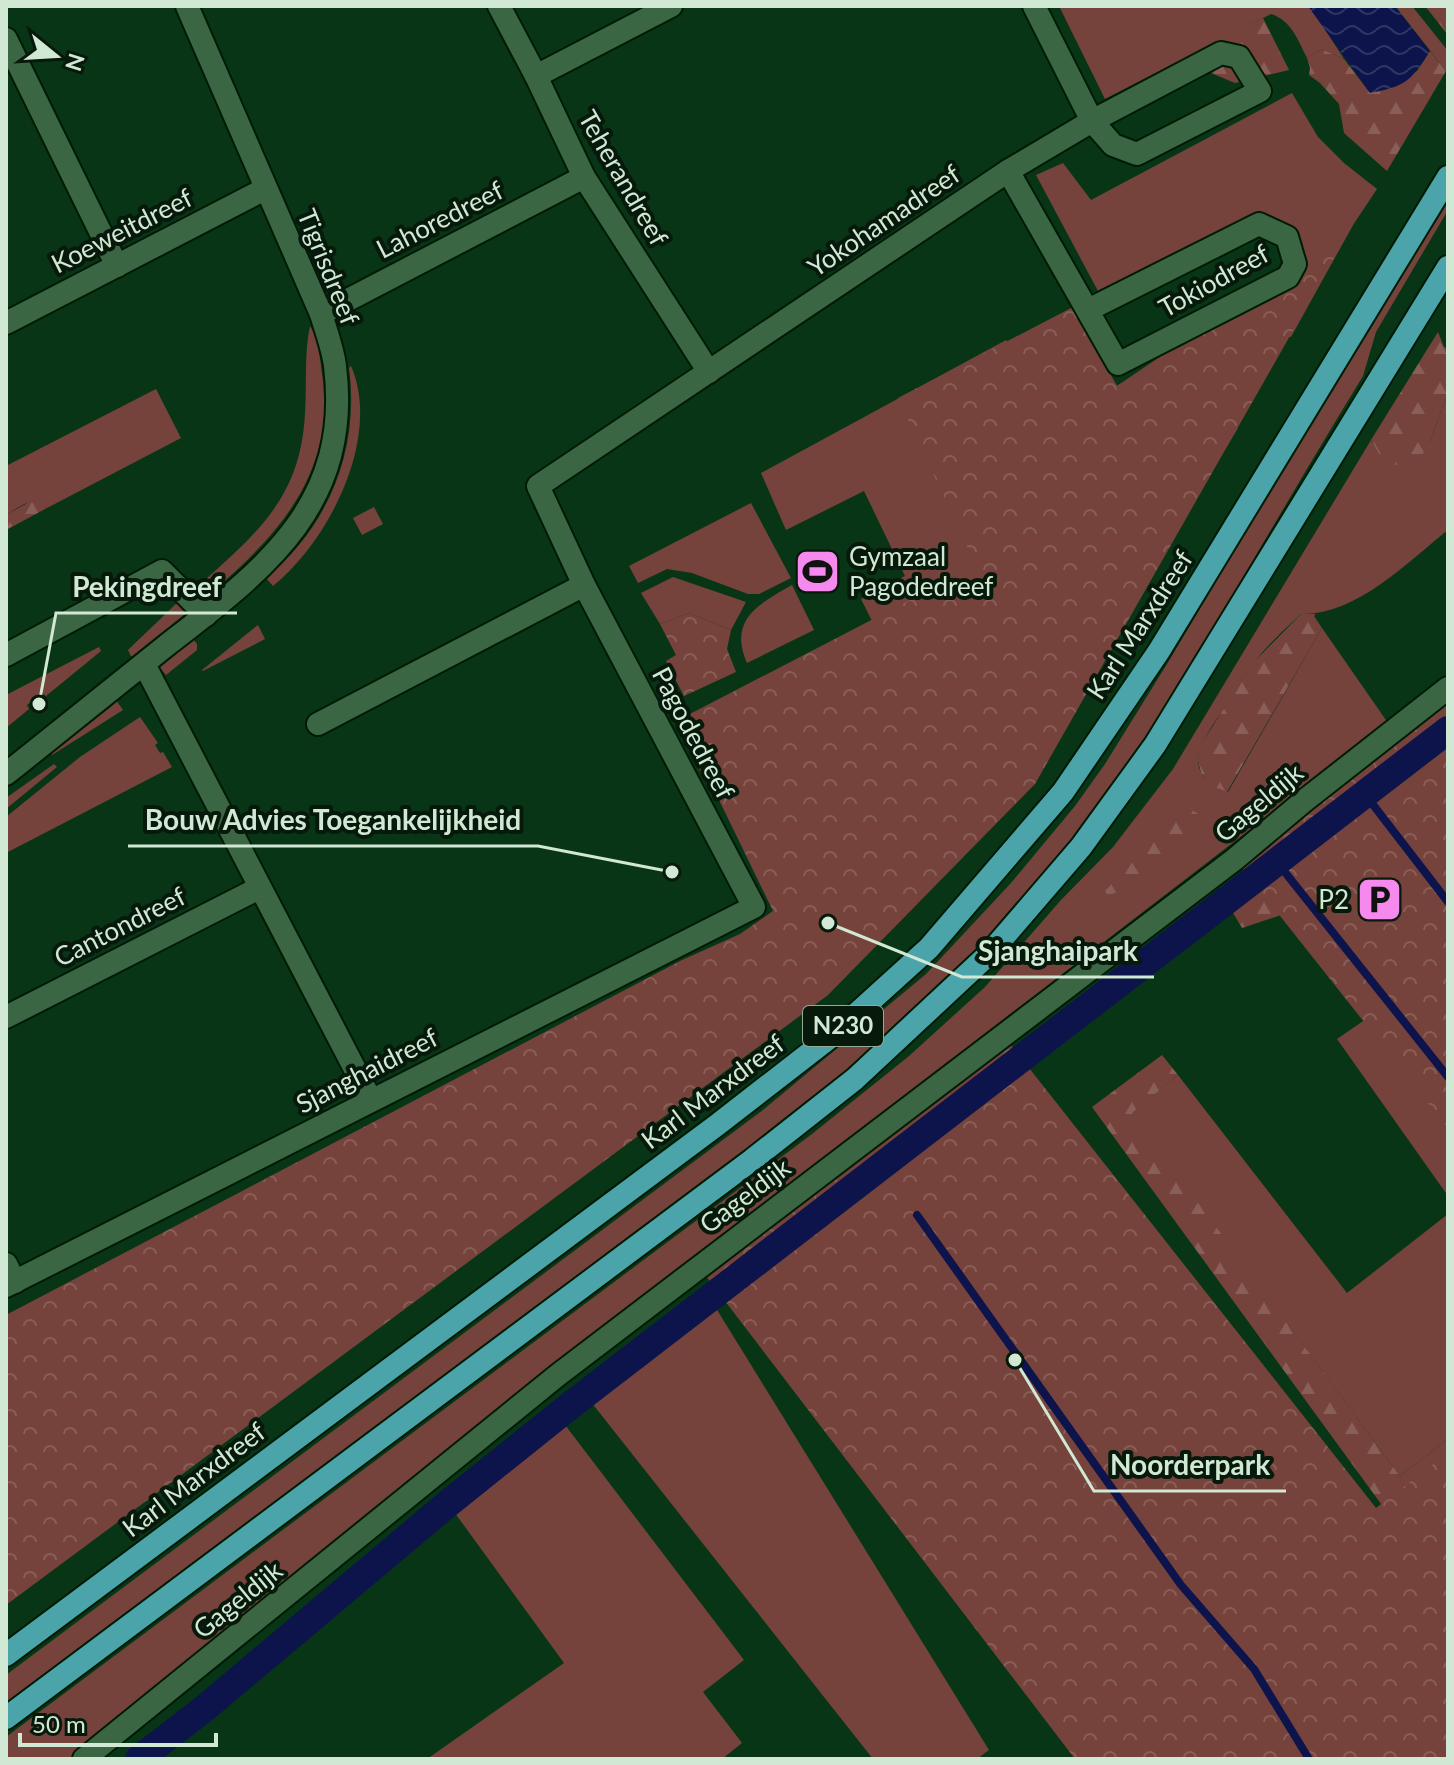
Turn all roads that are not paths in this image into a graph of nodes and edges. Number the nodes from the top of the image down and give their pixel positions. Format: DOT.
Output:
graph roads {
  1 [pos="187,6"];
  2 [pos="499,6"];
  3 [pos="671,6"];
  4 [pos="1034,6"];
  5 [pos="6,39"];
  6 [pos="536,76"];
  7 [pos="1092,121"];
  8 [pos="1008,171"];
  9 [pos="584,177"];
  10 [pos="1448,177"];
  11 [pos="265,189"];
  12 [pos="117,266"];
  13 [pos="1448,267"];
  14 [pos="1088,310"];
  15 [pos="321,314"];
  16 [pos="6,323"];
  17 [pos="709,372"];
  18 [pos="584,585"];
  19 [pos="206,615"];
  20 [pos="6,655"];
  21 [pos="144,664"];
  22 [pos="1448,688"];
  23 [pos="318,724"];
  24 [pos="6,774"];
  25 [pos="259,888"];
  26 [pos="754,907"];
  27 [pos="6,1017"];
  28 [pos="371,1100"];
  29 [pos="9,1277"];
  30 [pos="6,1655"];
  31 [pos="6,1718"];
  32 [pos="84,1759"];
  1 -- 11 [label="street, Tigrisdreef"];
  2 -- 6 [label="street, Teherandreef"];
  3 -- 6 [label="street"];
  4 -- 7 [label="street"];
  5 -- 12 [label="street"];
  6 -- 9 [label="street, Teherandreef"];
  7 -- 7 [label="street, Yokohamadreef"];
  7 -- 8 [label="street, Yokohamadreef"];
  8 -- 14 [label="street, Tokiodreef"];
  8 -- 17 [label="street, Yokohamadreef"];
  9 -- 15 [label="street, Lahoredreef"];
  9 -- 17 [label="street, Teherandreef"];
  10 -- 30 [label="highway, Karl Marxdreef / N230"];
  11 -- 12 [label="street, Koeweitdreef"];
  11 -- 15 [label="street, Tigrisdreef"];
  12 -- 16 [label="street, Koeweitdreef"];
  13 -- 31 [label="highway, N230"];
  14 -- 14 [label="street, Tokiodreef"];
  15 -- 19 [label="street, Tigrisdreef"];
  17 -- 18 [label="street, Pagodedreef"];
  18 -- 23 [label="street"];
  18 -- 26 [label="street, Pagodedreef"];
  19 -- 20 [label="street"];
  19 -- 21 [label="street, Tigrisdreef"];
  21 -- 24 [label="street, Tigrisdreef"];
  21 -- 25 [label="street"];
  22 -- 32 [label="street, Gageldijk"];
  25 -- 27 [label="street, Cantondreef"];
  25 -- 28 [label="street"];
  26 -- 28 [label="street, Sjanghaidreef"];
  28 -- 29 [label="street, Sjanghaidreef"];
}
